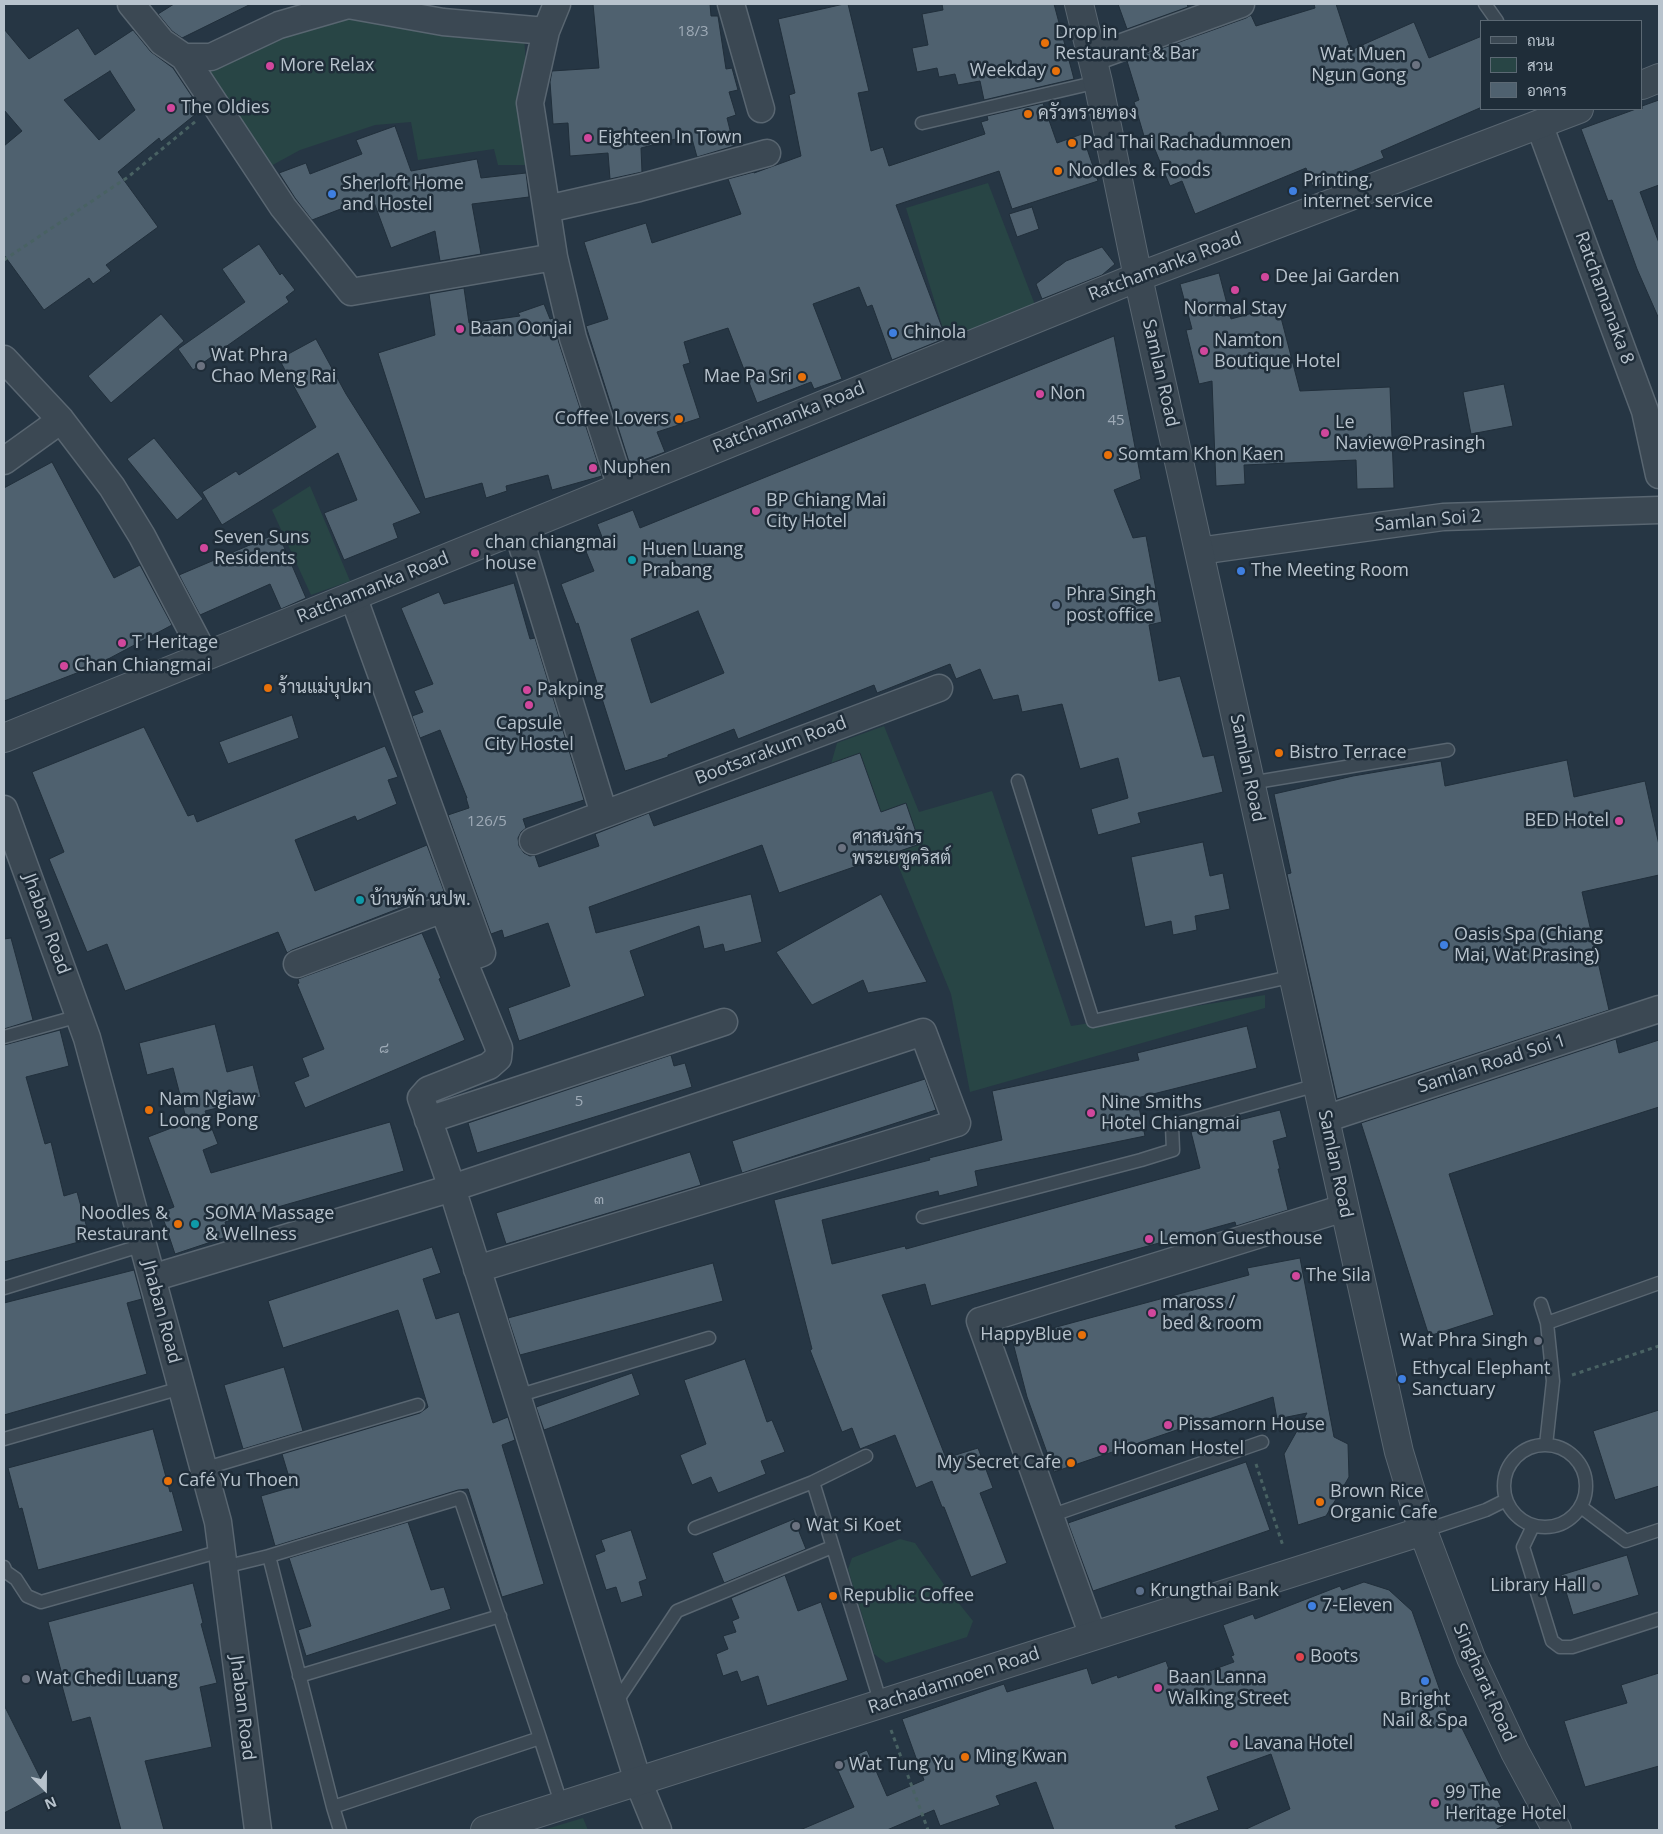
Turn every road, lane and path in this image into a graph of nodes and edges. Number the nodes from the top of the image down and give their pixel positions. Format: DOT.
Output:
graph roads {
  1 [pos="131,4"];
  2 [pos="557,4"];
  3 [pos="731,4"];
  4 [pos="1079,4"];
  5 [pos="1241,4"];
  6 [pos="1485,4"];
  7 [pos="1496,20"];
  8 [pos="546,31"];
  9 [pos="184,57"];
  10 [pos="1095,70"];
  11 [pos="1659,78"];
  12 [pos="1643,84"];
  13 [pos="215,105"];
  14 [pos="762,109"];
  15 [pos="1573,110"];
  16 [pos="1536,116"];
  17 [pos="922,123"];
  18 [pos="768,153"];
  19 [pos="547,209"];
  20 [pos="554,257"];
  21 [pos="4,260"];
  22 [pos="1138,277"];
  23 [pos="4,359"];
  24 [pos="1652,408"];
  25 [pos="62,420"];
  26 [pos="4,461"];
  27 [pos="1659,475"];
  28 [pos="621,487"];
  29 [pos="1659,510"];
  30 [pos="517,529"];
  31 [pos="1199,551"];
  32 [pos="352,596"];
  33 [pos="205,656"];
  34 [pos="939,688"];
  35 [pos="4,738"];
  36 [pos="1448,750"];
  37 [pos="1018,781"];
  38 [pos="1250,783"];
  39 [pos="4,809"];
  40 [pos="604,814"];
  41 [pos="533,840"];
  42 [pos="463,960"];
  43 [pos="297,964"];
  44 [pos="1294,976"];
  45 [pos="1659,1009"];
  46 [pos="79,1016"];
  47 [pos="724,1022"];
  48 [pos="4,1037"];
  49 [pos="1317,1085"];
  50 [pos="1325,1119"];
  51 [pos="428,1120"];
  52 [pos="452,1188"];
  53 [pos="1344,1208"];
  54 [pos="923,1217"];
  55 [pos="143,1245"];
  56 [pos="478,1269"];
  57 [pos="152,1278"];
  58 [pos="1659,1283"];
  59 [pos="4,1288"];
  60 [pos="1541,1304"];
  61 [pos="1547,1323"];
  62 [pos="710,1338"];
  63 [pos="1659,1346"];
  64 [pos="1553,1382"];
  65 [pos="181,1388"];
  66 [pos="517,1396"];
  67 [pos="418,1405"];
  68 [pos="4,1439"];
  69 [pos="1256,1444"];
  70 [pos="1546,1446"];
  71 [pos="866,1456"];
  72 [pos="203,1469"];
  73 [pos="813,1482"];
  74 [pos="1506,1500"];
  75 [pos="1581,1507"];
  76 [pos="1050,1516"];
  77 [pos="1533,1526"];
  78 [pos="695,1528"];
  79 [pos="1659,1530"];
  80 [pos="1422,1531"];
  81 [pos="832,1547"];
  82 [pos="268,1556"];
  83 [pos="222,1559"];
  84 [pos="4,1568"];
  85 [pos="1292,1573"];
  86 [pos="500,1616"];
  87 [pos="1659,1619"];
  88 [pos="1093,1636"];
  89 [pos="299,1676"];
  90 [pos="881,1704"];
  91 [pos="614,1706"];
  92 [pos="540,1738"];
  93 [pos="638,1782"];
  94 [pos="333,1806"];
  95 [pos="562,1806"];
  96 [pos="258,1830"];
  97 [pos="340,1830"];
  98 [pos="485,1830"];
  99 [pos="658,1830"];
  100 [pos="928,1830"];
  101 [pos="1557,1830"];
  1 -- 9 [label="street"];
  2 -- 8 [label="street"];
  3 -- 14 [label="street"];
  4 -- 10 [label="street, Samlan Road"];
  5 -- 10 [label="street"];
  6 -- 7 [label="lane"];
  8 -- 9 [label="street"];
  8 -- 19 [label="street"];
  9 -- 13 [label="street"];
  10 -- 17 [label="lane"];
  10 -- 22 [label="street, Samlan Road"];
  11 -- 12 [label="street"];
  13 -- 20 [label="street"];
  13 -- 21 [label="path"];
  15 -- 16 [label="street, Ratchamanka Road"];
  16 -- 22 [label="street, Ratchamanka Road"];
  16 -- 24 [label="street, Ratchamanaka 8"];
  18 -- 19 [label="street"];
  19 -- 20 [label="street"];
  20 -- 28 [label="street"];
  22 -- 28 [label="street, Ratchamanka Road"];
  22 -- 31 [label="street, Samlan Road"];
  23 -- 25 [label="street"];
  24 -- 27 [label="street, Ratchamanaka 8"];
  25 -- 26 [label="street"];
  25 -- 33 [label="street"];
  28 -- 30 [label="street, Ratchamanka Road"];
  29 -- 31 [label="street, Samlan Soi 2"];
  30 -- 32 [label="street, Ratchamanka Road"];
  30 -- 40 [label="street"];
  31 -- 38 [label="street, Samlan Road"];
  32 -- 33 [label="street, Ratchamanka Road"];
  32 -- 42 [label="street"];
  33 -- 35 [label="street, Ratchamanka Road"];
  34 -- 40 [label="street, Bootsarakum Road"];
  36 -- 38 [label="lane"];
  37 -- 44 [label="lane"];
  38 -- 44 [label="street, Samlan Road"];
  39 -- 46 [label="street, Jhaban Road"];
  40 -- 41 [label="street, Bootsarakum Road"];
  42 -- 43 [label="street"];
  42 -- 51 [label="street"];
  44 -- 49 [label="street, Samlan Road"];
  45 -- 50 [label="street, Samlan Road Soi 1"];
  46 -- 48 [label="lane"];
  46 -- 55 [label="street, Jhaban Road"];
  47 -- 51 [label="street"];
  49 -- 50 [label="street, Samlan Road"];
  49 -- 54 [label="lane"];
  50 -- 53 [label="street, Samlan Road"];
  51 -- 52 [label="street"];
  52 -- 56 [label="street"];
  52 -- 56 [label="street"];
  52 -- 57 [label="street"];
  53 -- 76 [label="street"];
  53 -- 80 [label="street, Samlan Road"];
  55 -- 57 [label="street, Jhaban Road"];
  55 -- 59 [label="lane"];
  56 -- 66 [label="street"];
  57 -- 65 [label="street, Jhaban Road"];
  58 -- 61 [label="lane"];
  60 -- 61 [label="lane"];
  61 -- 64 [label="lane"];
  62 -- 66 [label="lane"];
  63 -- 64 [label="path"];
  64 -- 70 [label="lane"];
  65 -- 68 [label="lane"];
  65 -- 72 [label="street, Jhaban Road"];
  66 -- 91 [label="street"];
  67 -- 72 [label="lane"];
  69 -- 76 [label="lane"];
  69 -- 85 [label="path"];
  70 -- 74 [label="lane"];
  70 -- 75 [label="lane"];
  71 -- 73 [label="lane"];
  72 -- 83 [label="street, Jhaban Road"];
  73 -- 78 [label="lane"];
  73 -- 81 [label="lane"];
  74 -- 77 [label="lane"];
  74 -- 80 [label="lane"];
  75 -- 77 [label="lane"];
  75 -- 79 [label="lane"];
  76 -- 88 [label="street"];
  77 -- 87 [label="lane"];
  80 -- 85 [label="street, Rachadamnoen Road"];
  80 -- 101 [label="street, Singharat Road"];
  81 -- 90 [label="lane"];
  81 -- 91 [label="lane"];
  82 -- 83 [label="lane"];
  82 -- 86 [label="lane"];
  82 -- 89 [label="lane"];
  83 -- 84 [label="lane"];
  83 -- 96 [label="street, Jhaban Road"];
  85 -- 88 [label="street, Rachadamnoen Road"];
  86 -- 89 [label="lane"];
  86 -- 92 [label="lane"];
  88 -- 90 [label="street, Rachadamnoen Road"];
  89 -- 94 [label="lane"];
  90 -- 93 [label="street, Rachadamnoen Road"];
  90 -- 100 [label="path"];
  91 -- 93 [label="street"];
  92 -- 94 [label="lane"];
  92 -- 95 [label="lane"];
  93 -- 95 [label="street, Rachadamnoen Road"];
  93 -- 99 [label="street"];
  94 -- 97 [label="lane"];
  95 -- 98 [label="street, Rachadamnoen Road"];
}
